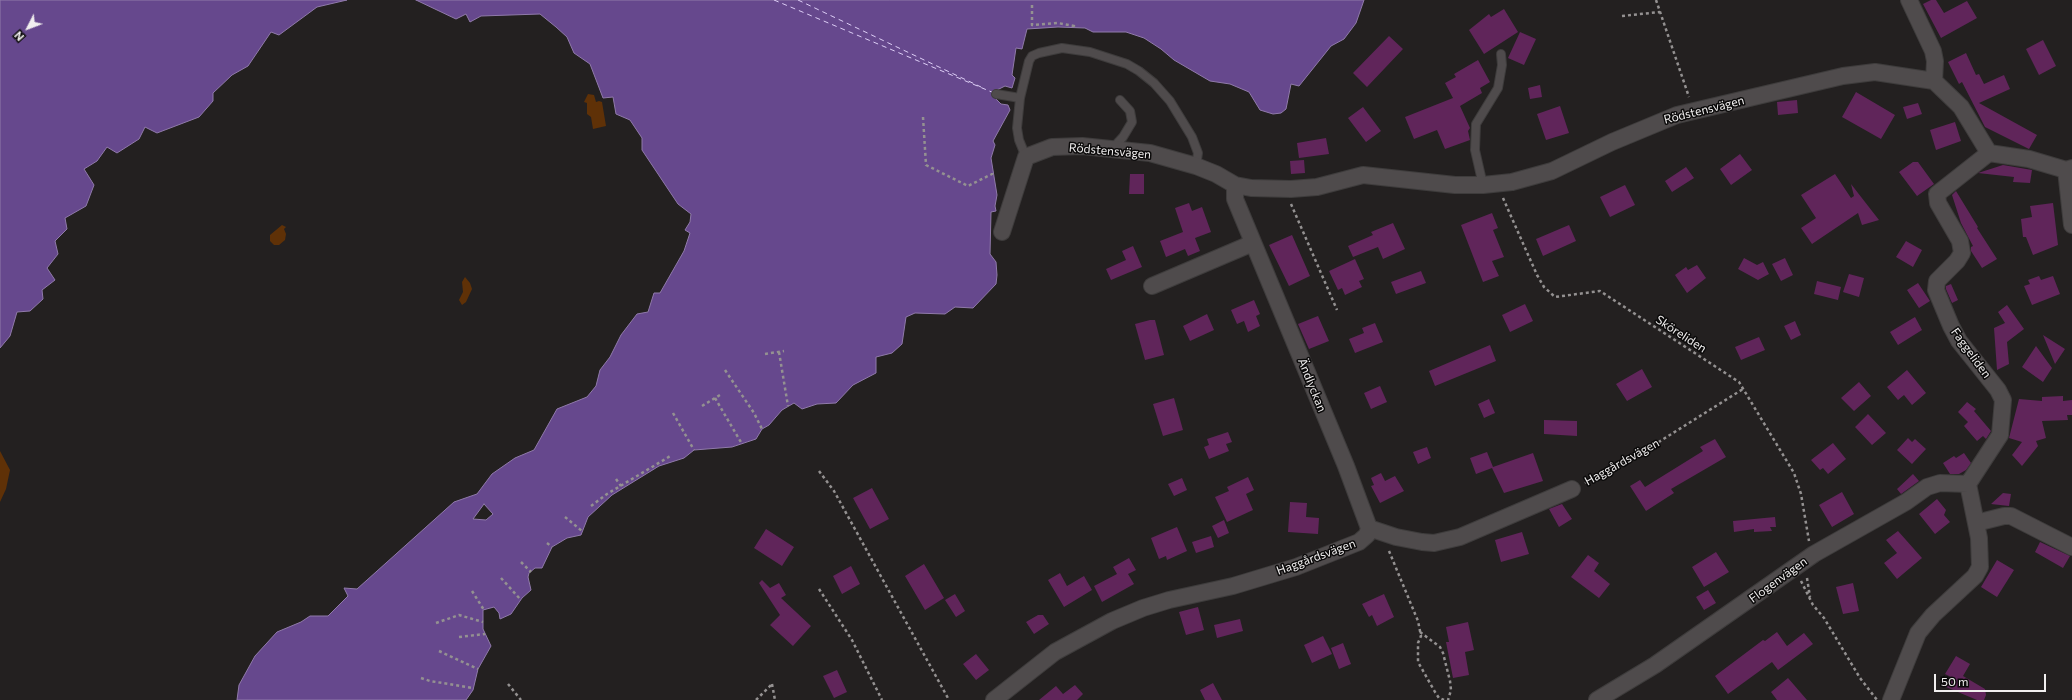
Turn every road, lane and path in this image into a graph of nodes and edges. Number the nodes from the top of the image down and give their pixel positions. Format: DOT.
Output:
graph roads {
  1 [pos="1656,0"];
  2 [pos="1909,0"];
  3 [pos="1032,5"];
  4 [pos="1660,12"];
  5 [pos="1622,16"];
  6 [pos="1074,29"];
  7 [pos="1501,54"];
  8 [pos="1934,81"];
  9 [pos="996,94"];
  10 [pos="1020,98"];
  11 [pos="1120,100"];
  12 [pos="1693,111"];
  13 [pos="923,117"];
  14 [pos="1111,149"];
  15 [pos="1989,153"];
  16 [pos="1026,157"];
  17 [pos="1196,166"];
  18 [pos="2069,169"];
  19 [pos="992,171"];
  20 [pos="1235,185"];
  21 [pos="1490,185"];
  22 [pos="1285,189"];
  23 [pos="2072,224"];
  24 [pos="1002,232"];
  25 [pos="1253,243"];
  26 [pos="1152,286"];
  27 [pos="1337,310"];
  28 [pos="784,351"];
  29 [pos="779,352"];
  30 [pos="765,354"];
  31 [pos="725,370"];
  32 [pos="1743,389"];
  33 [pos="720,395"];
  34 [pos="715,398"];
  35 [pos="702,406"];
  36 [pos="788,406"];
  37 [pos="673,413"];
  38 [pos="762,429"];
  39 [pos="742,444"];
  40 [pos="694,450"];
  41 [pos="672,455"];
  42 [pos="656,465"];
  43 [pos="659,466"];
  44 [pos="819,471"];
  45 [pos="616,479"];
  46 [pos="1968,484"];
  47 [pos="621,486"];
  48 [pos="1572,489"];
  49 [pos="591,506"];
  50 [pos="565,517"];
  51 [pos="1976,523"];
  52 [pos="582,531"];
  53 [pos="1376,531"];
  54 [pos="547,543"];
  55 [pos="552,547"];
  56 [pos="2072,547"];
  57 [pos="1805,560"];
  58 [pos="521,562"];
  59 [pos="531,572"];
  60 [pos="501,578"];
  61 [pos="819,588"];
  62 [pos="472,591"];
  63 [pos="1810,599"];
  64 [pos="521,600"];
  65 [pos="484,610"];
  66 [pos="482,622"];
  67 [pos="436,623"];
  68 [pos="1420,632"];
  69 [pos="485,634"];
  70 [pos="459,637"];
  71 [pos="439,651"];
  72 [pos="478,669"];
  73 [pos="421,678"];
  74 [pos="508,684"];
  75 [pos="473,688"];
  76 [pos="521,700"];
  77 [pos="756,700"];
  78 [pos="775,700"];
  79 [pos="882,700"];
  80 [pos="949,700"];
  81 [pos="994,700"];
  82 [pos="1444,700"];
  83 [pos="1448,700"];
  84 [pos="1597,700"];
  85 [pos="1877,700"];
  86 [pos="1891,700"];
  1 -- 4 [label="path"];
  2 -- 8 [label="street"];
  3 -- 6 [label="path"];
  4 -- 5 [label="path"];
  4 -- 12 [label="path"];
  7 -- 21 [label="lane"];
  8 -- 12 [label="street, Rödstensvägen"];
  8 -- 15 [label="street"];
  9 -- 10 [label="lane"];
  10 -- 16 [label="lane"];
  10 -- 17 [label="lane"];
  11 -- 14 [label="lane"];
  12 -- 21 [label="street, Rödstensvägen"];
  13 -- 19 [label="path"];
  14 -- 16 [label="street, Rödstensvägen"];
  14 -- 17 [label="street, Rödstensvägen"];
  15 -- 18 [label="street"];
  15 -- 46 [label="street, Faggeliden"];
  16 -- 24 [label="street"];
  17 -- 20 [label="street, Rödstensvägen"];
  18 -- 23 [label="street"];
  20 -- 22 [label="street, Rödstensvägen"];
  20 -- 25 [label="street, Ändlyckan"];
  21 -- 22 [label="street, Rödstensvägen"];
  21 -- 32 [label="path, Sköreliden"];
  22 -- 27 [label="path"];
  25 -- 26 [label="street"];
  25 -- 53 [label="street, Ändlyckan"];
  28 -- 29 [label="path"];
  29 -- 30 [label="path"];
  29 -- 36 [label="path"];
  31 -- 38 [label="path"];
  32 -- 48 [label="path, Haggårdsvägen"];
  32 -- 57 [label="path, Sköreliden"];
  33 -- 34 [label="path"];
  34 -- 35 [label="path"];
  34 -- 39 [label="path"];
  37 -- 40 [label="path"];
  41 -- 42 [label="path"];
  42 -- 43 [label="path"];
  42 -- 47 [label="path"];
  44 -- 80 [label="path"];
  45 -- 47 [label="path"];
  46 -- 51 [label="street"];
  46 -- 57 [label="street, Flogenvägen"];
  47 -- 49 [label="path"];
  48 -- 53 [label="street, Haggårdsvägen"];
  50 -- 52 [label="path"];
  51 -- 56 [label="street"];
  51 -- 86 [label="street"];
  53 -- 68 [label="path"];
  53 -- 81 [label="street, Haggårdsvägen"];
  54 -- 55 [label="path"];
  57 -- 63 [label="path"];
  57 -- 63 [label="path"];
  57 -- 84 [label="street, Flogenvägen"];
  58 -- 59 [label="path"];
  60 -- 64 [label="path"];
  61 -- 79 [label="path"];
  62 -- 65 [label="path"];
  63 -- 85 [label="path"];
  66 -- 67 [label="path"];
  68 -- 82 [label="path"];
  68 -- 83 [label="path"];
  69 -- 70 [label="path"];
  71 -- 72 [label="path"];
  73 -- 75 [label="path"];
  74 -- 76 [label="path"];
  77 -- 78 [label="path"];
}
